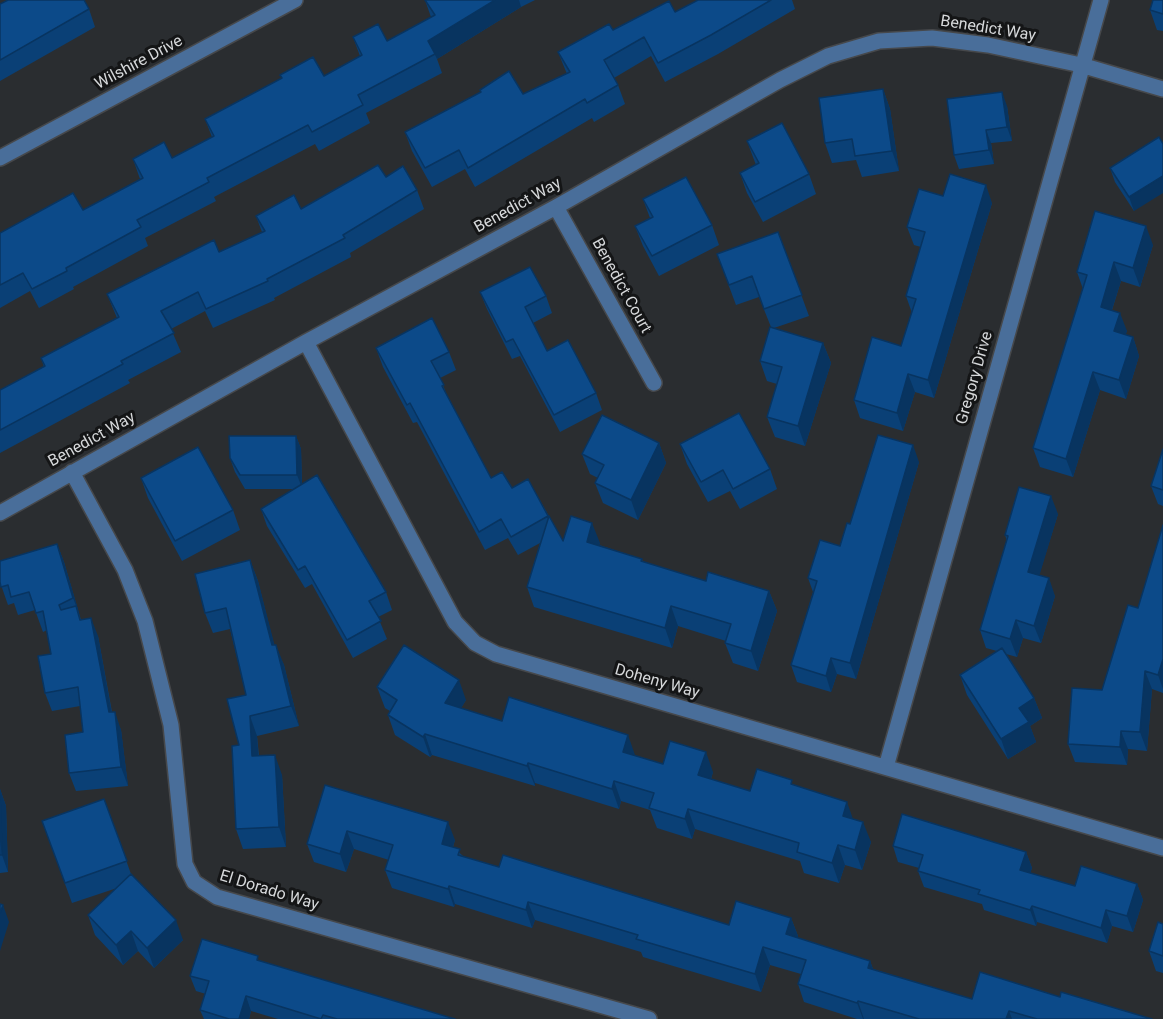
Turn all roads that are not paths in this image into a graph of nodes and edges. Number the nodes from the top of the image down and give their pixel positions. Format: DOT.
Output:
graph roads {
  1 [pos="295,0"];
  2 [pos="1101,0"];
  3 [pos="1081,65"];
  4 [pos="1163,89"];
  5 [pos="0,159"];
  6 [pos="556,207"];
  7 [pos="306,342"];
  8 [pos="654,383"];
  9 [pos="72,472"];
  10 [pos="0,513"];
  11 [pos="886,767"];
  12 [pos="1163,848"];
  13 [pos="649,1019"];
  1 -- 5 [label="street, Wilshire Drive"];
  2 -- 3 [label="street, Gregory Drive"];
  3 -- 4 [label="street, Benedict Way"];
  3 -- 6 [label="street, Benedict Way"];
  3 -- 11 [label="street, Gregory Drive"];
  6 -- 7 [label="street, Benedict Way"];
  6 -- 8 [label="street, Benedict Court"];
  7 -- 9 [label="street, Benedict Way"];
  7 -- 11 [label="street, Doheny Way"];
  9 -- 10 [label="street, Benedict Way"];
  9 -- 13 [label="street, El Dorado Way"];
  11 -- 12 [label="street, Doheny Way"];
}
